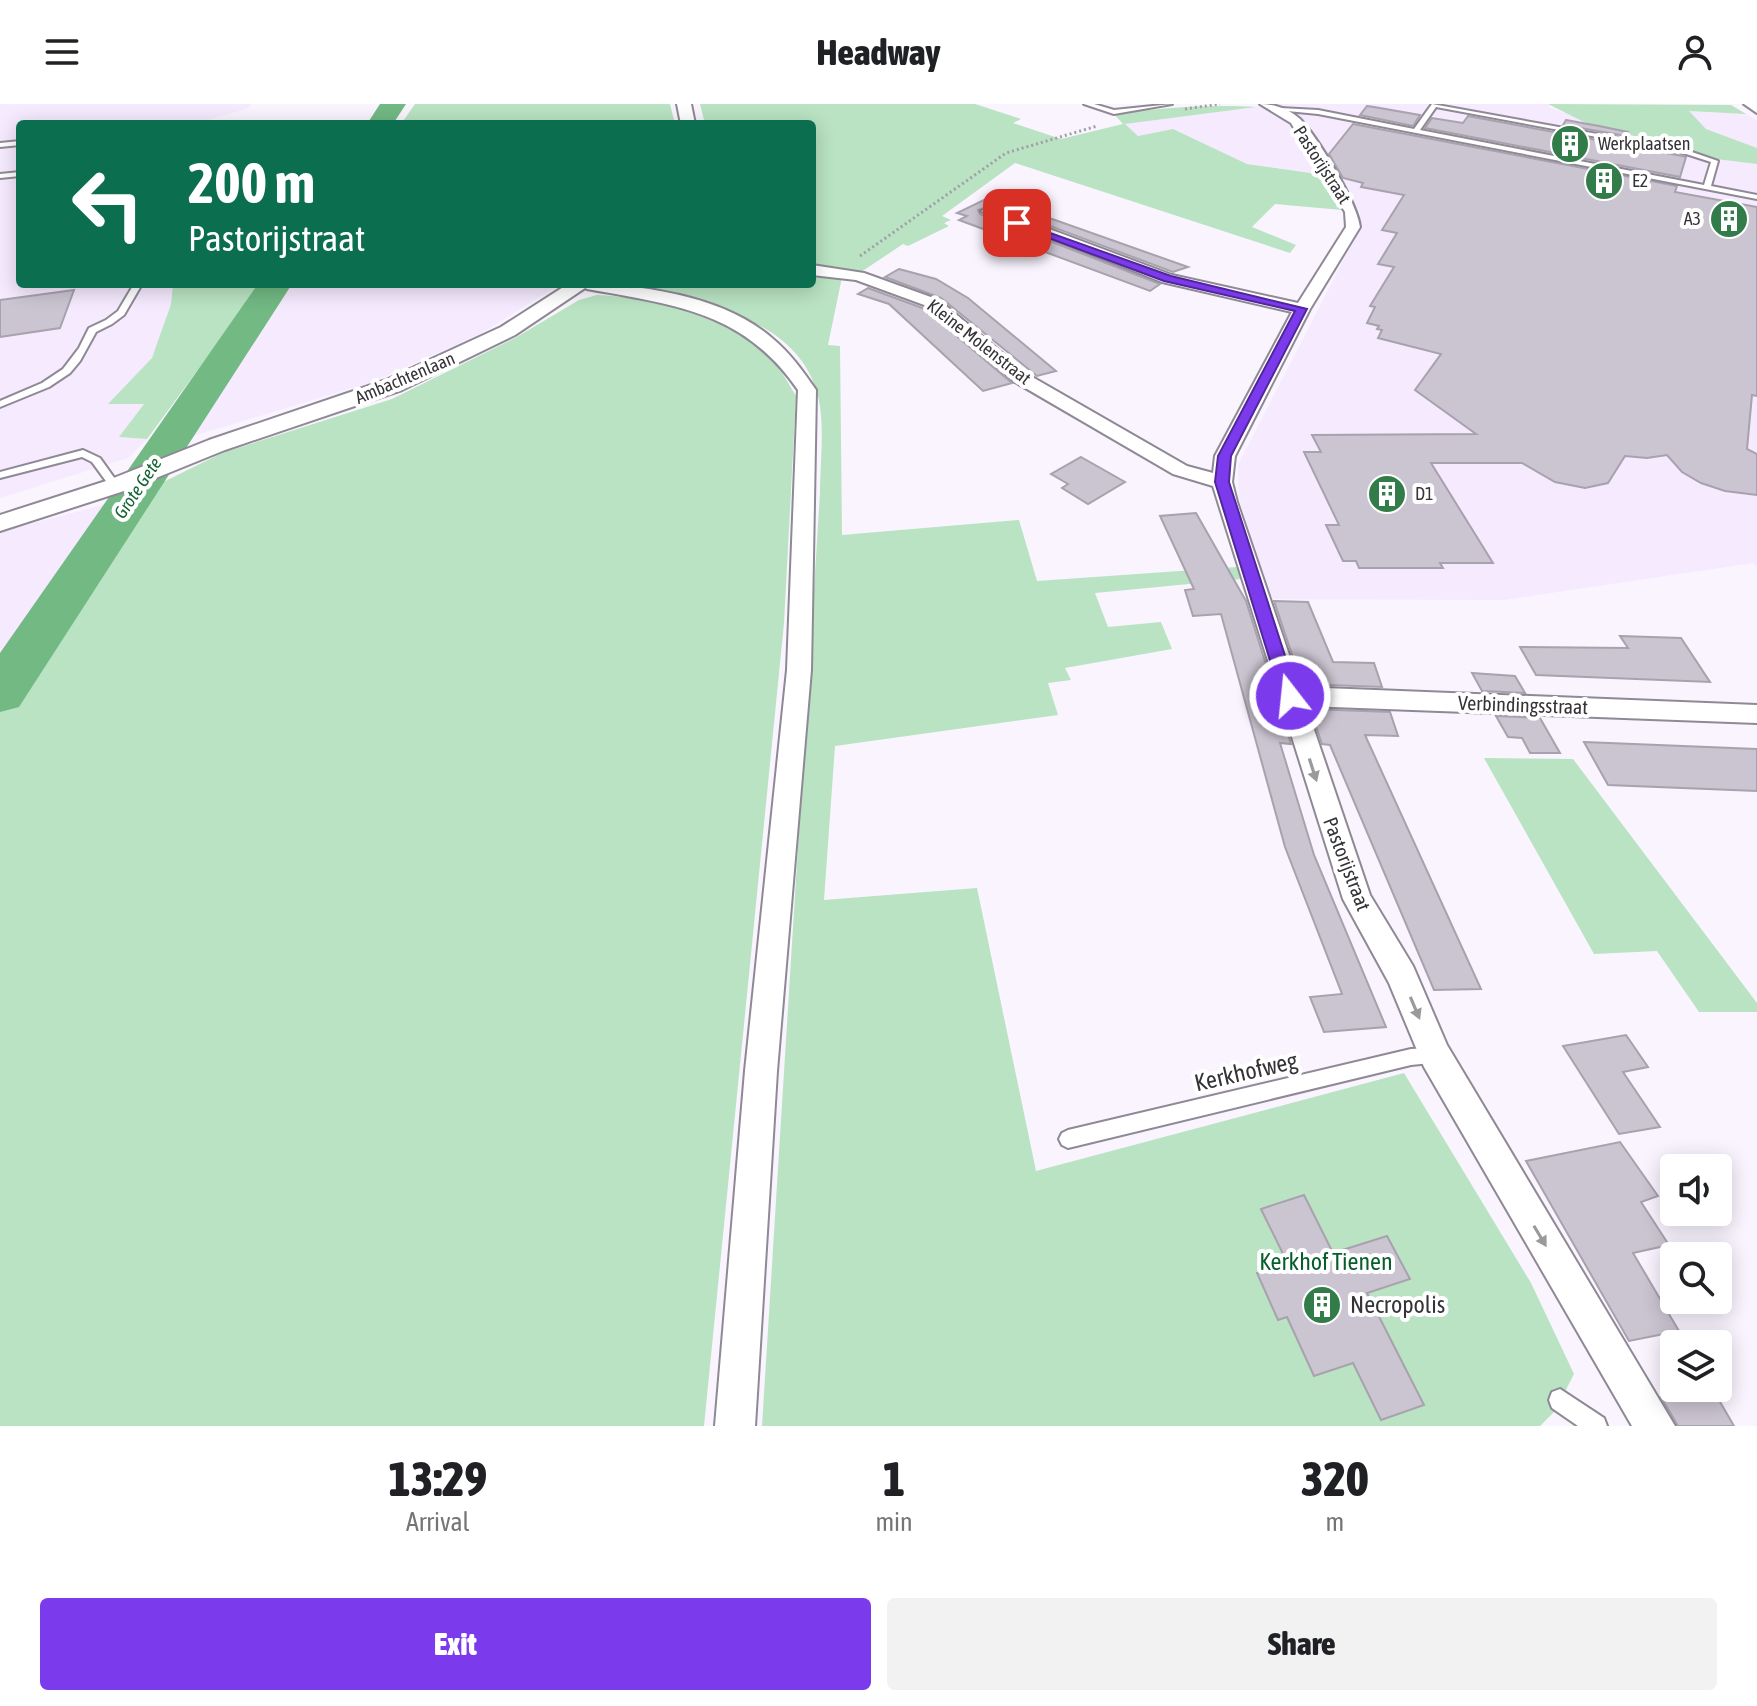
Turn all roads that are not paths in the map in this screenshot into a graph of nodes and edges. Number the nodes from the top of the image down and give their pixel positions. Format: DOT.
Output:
graph roads {
  1 [pos="1087,104"];
  2 [pos="1169,104"];
  3 [pos="1752,104"];
  4 [pos="1273,107"];
  5 [pos="1757,108"];
  6 [pos="1416,130"];
  7 [pos="1707,187"];
  8 [pos="1757,197"];
  9 [pos="988,211"];
  10 [pos="816,271"];
  11 [pos="136,288"];
  12 [pos="575,288"];
  13 [pos="606,288"];
  14 [pos="1302,309"];
  15 [pos="0,404"];
  16 [pos="0,475"];
  17 [pos="115,476"];
  18 [pos="1222,482"];
  19 [pos="0,508"];
  20 [pos="0,523"];
  21 [pos="1290,696"];
  22 [pos="1757,714"];
  23 [pos="1435,1056"];
  24 [pos="1068,1139"];
  25 [pos="1560,1400"];
  26 [pos="735,1426"];
  27 [pos="1596,1426"];
  28 [pos="1655,1426"];
  1 -- 2 [label="lane"];
  3 -- 5 [label="main road"];
  4 -- 6 [label="lane"];
  4 -- 14 [label="street, Pastorijstraat"];
  6 -- 7 [label="lane"];
  6 -- 7 [label="lane"];
  7 -- 8 [label="lane"];
  9 -- 14 [label="street"];
  10 -- 18 [label="street, Kleine Molenstraat"];
  11 -- 15 [label="lane"];
  12 -- 17 [label="street, Ambachtenlaan"];
  13 -- 26 [label="street"];
  14 -- 18 [label="street, Pastorijstraat"];
  16 -- 17 [label="lane"];
  17 -- 19 [label="street, Ambachtenlaan"];
  17 -- 20 [label="street, Ambachtenlaan"];
  18 -- 21 [label="street, Pastorijstraat"];
  21 -- 22 [label="street, Verbindingsstraat"];
  21 -- 23 [label="street, Pastorijstraat, one-way"];
  23 -- 24 [label="lane, Kerkhofweg"];
  23 -- 28 [label="street, Pastorijstraat, one-way"];
  25 -- 27 [label="lane"];
}
